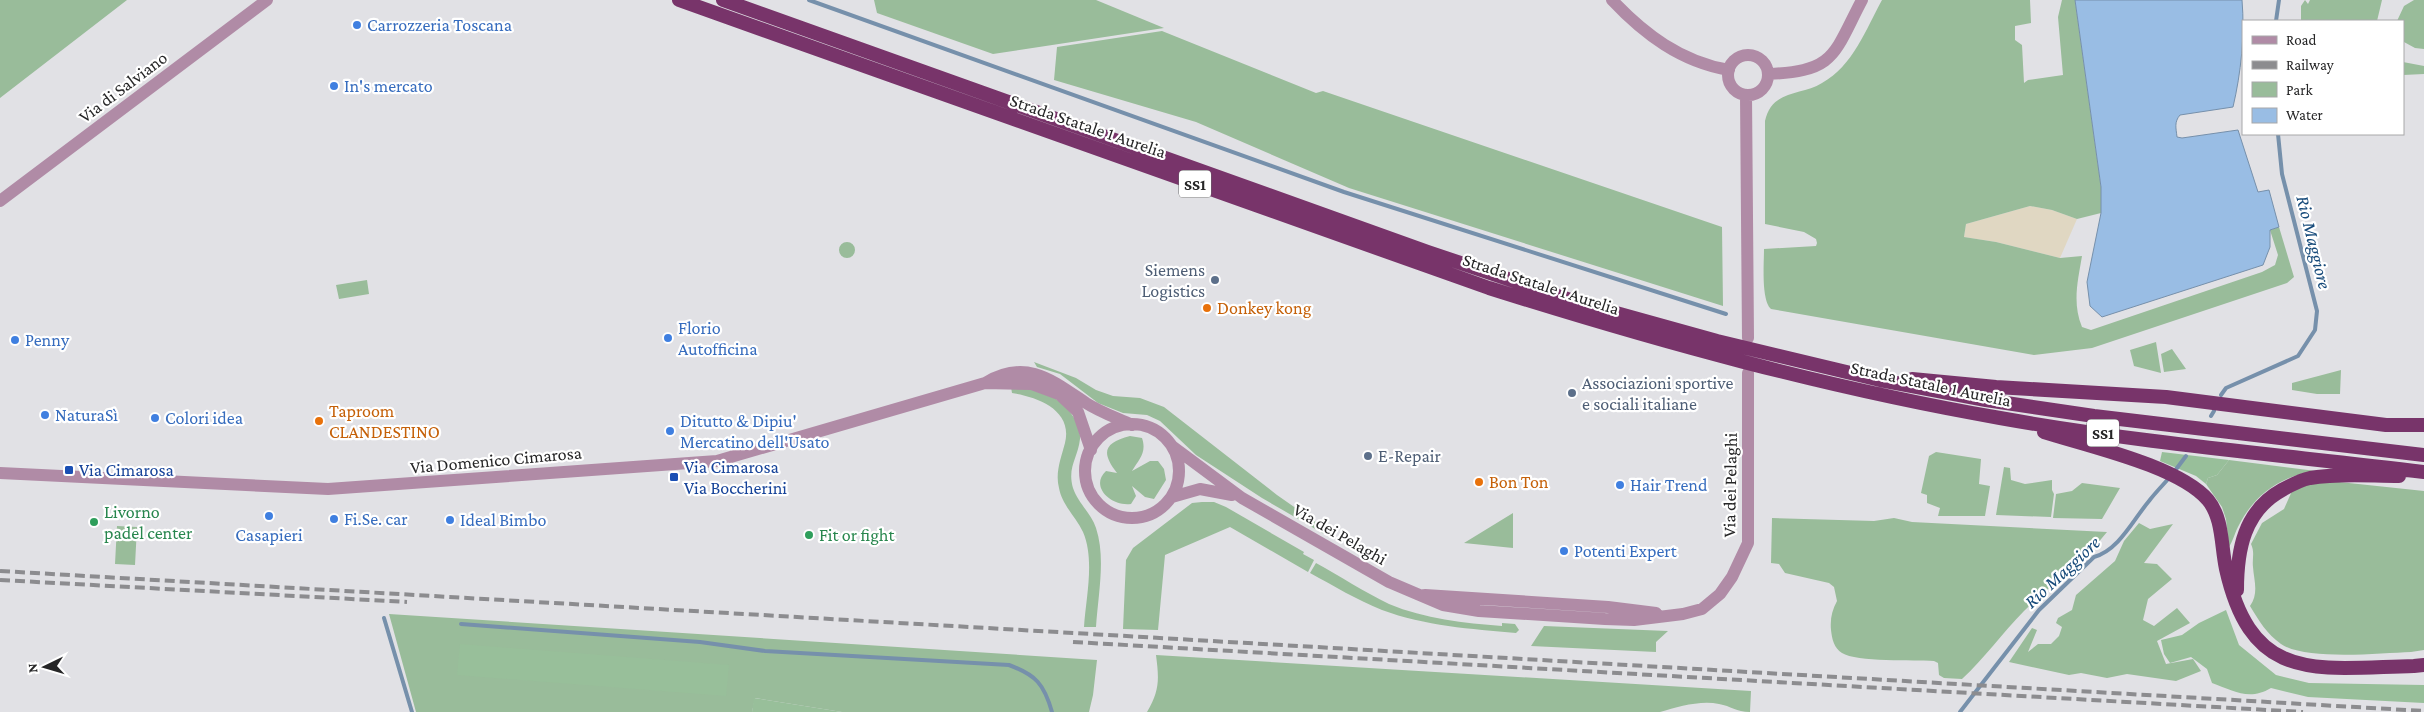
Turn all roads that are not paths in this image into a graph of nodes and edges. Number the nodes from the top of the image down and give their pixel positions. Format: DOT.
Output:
graph roads {
  1 [pos="266,0"];
  2 [pos="679,0"];
  3 [pos="723,0"];
  4 [pos="1612,0"];
  5 [pos="1862,0"];
  6 [pos="1729,70"];
  7 [pos="1769,74"];
  8 [pos="1746,95"];
  9 [pos="0,201"];
  10 [pos="1748,338"];
  11 [pos="1787,366"];
  12 [pos="1748,373"];
  13 [pos="1880,380"];
  14 [pos="985,384"];
  15 [pos="1998,418"];
  16 [pos="1132,425"];
  17 [pos="2424,425"];
  18 [pos="1172,446"];
  19 [pos="1091,450"];
  20 [pos="2424,455"];
  21 [pos="0,472"];
  22 [pos="2424,472"];
  23 [pos="2424,477"];
  24 [pos="1172,497"];
  25 [pos="1242,498"];
  26 [pos="2237,600"];
  27 [pos="2424,664"];
  1 -- 9 [label="street, Via di Salviano"];
  2 -- 11 [label="highway, Strada Statale 1 Aurelia / SS1"];
  3 -- 11 [label="highway, Strada Statale 1 Aurelia / SS1"];
  4 -- 6 [label="street"];
  5 -- 7 [label="street"];
  6 -- 7 [label="street"];
  6 -- 8 [label="street"];
  7 -- 8 [label="street"];
  8 -- 10 [label="street"];
  11 -- 13 [label="highway, Strada Statale 1 Aurelia / SS1"];
  11 -- 15 [label="highway, Strada Statale 1 Aurelia / SS1"];
  12 -- 25 [label="street, Via dei Pelaghi"];
  13 -- 17 [label="highway"];
  13 -- 20 [label="highway, Strada Statale 1 Aurelia / SS1"];
  14 -- 16 [label="street, Via Domenico Cimarosa"];
  14 -- 19 [label="street, Via Domenico Cimarosa"];
  14 -- 21 [label="street, Via Domenico Cimarosa"];
  15 -- 22 [label="highway, Strada Statale 1 Aurelia / SS1"];
  15 -- 26 [label="highway"];
  16 -- 18 [label="street"];
  16 -- 19 [label="street"];
  18 -- 24 [label="street"];
  18 -- 25 [label="street, Via dei Pelaghi"];
  19 -- 24 [label="street"];
  23 -- 26 [label="highway"];
  24 -- 25 [label="street, Via dei Pelaghi"];
  26 -- 27 [label="highway"];
}
